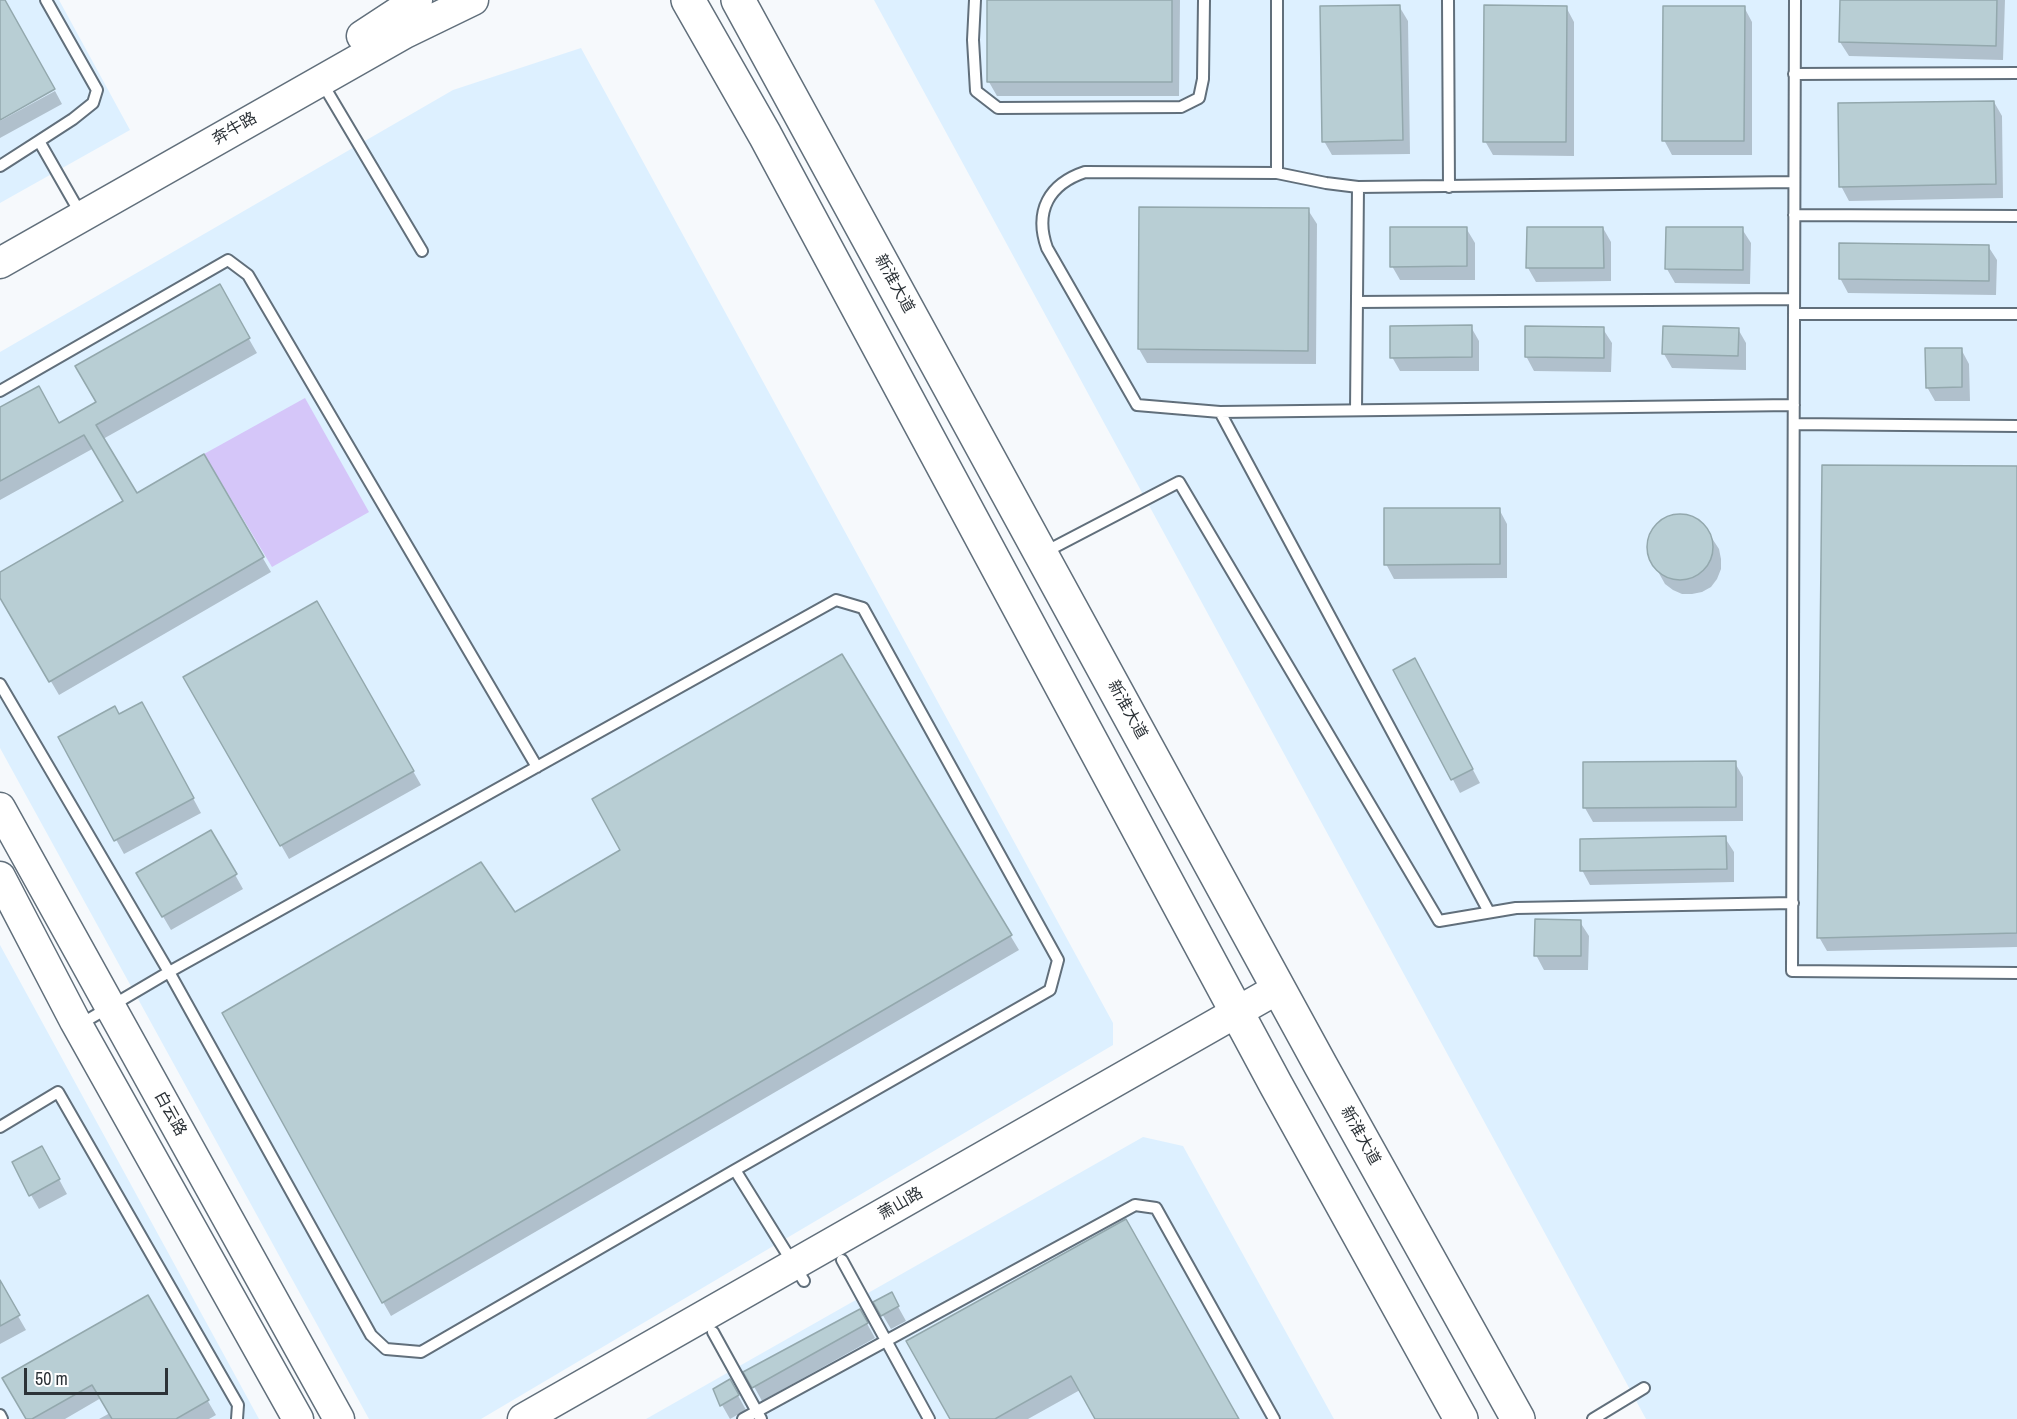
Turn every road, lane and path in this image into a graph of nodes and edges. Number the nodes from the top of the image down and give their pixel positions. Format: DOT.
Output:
graph roads {
  1 [pos="46,0"];
  2 [pos="417,0"];
  3 [pos="473,0"];
  4 [pos="688,0"];
  5 [pos="738,0"];
  6 [pos="975,0"];
  7 [pos="1204,0"];
  8 [pos="1277,0"];
  9 [pos="1449,0"];
  10 [pos="1794,0"];
  11 [pos="2017,73"];
  12 [pos="317,74"];
  13 [pos="1794,74"];
  14 [pos="39,141"];
  15 [pos="0,166"];
  16 [pos="1277,172"];
  17 [pos="1794,182"];
  18 [pos="1449,186"];
  19 [pos="1358,188"];
  20 [pos="75,204"];
  21 [pos="1794,215"];
  22 [pos="2017,216"];
  23 [pos="0,245"];
  24 [pos="422,251"];
  25 [pos="0,263"];
  26 [pos="1794,299"];
  27 [pos="1358,302"];
  28 [pos="1794,314"];
  29 [pos="2017,314"];
  30 [pos="0,391"];
  31 [pos="1794,405"];
  32 [pos="1356,410"];
  33 [pos="1220,412"];
  34 [pos="1794,424"];
  35 [pos="2017,426"];
  36 [pos="1041,554"];
  37 [pos="0,684"];
  38 [pos="537,767"];
  39 [pos="0,808"];
  40 [pos="0,877"];
  41 [pos="1793,903"];
  42 [pos="1489,912"];
  43 [pos="169,972"];
  44 [pos="2017,973"];
  45 [pos="1283,996"];
  46 [pos="110,1006"];
  47 [pos="1241,1019"];
  48 [pos="77,1025"];
  49 [pos="0,1127"];
  50 [pos="735,1170"];
  51 [pos="842,1260"];
  52 [pos="799,1273"];
  53 [pos="713,1332"];
  54 [pos="886,1341"];
  55 [pos="1644,1388"];
  56 [pos="759,1415"];
  57 [pos="237,1419"];
  58 [pos="298,1419"];
  59 [pos="339,1419"];
  60 [pos="523,1419"];
  61 [pos="561,1419"];
  62 [pos="743,1419"];
  63 [pos="930,1419"];
  64 [pos="1274,1419"];
  65 [pos="1461,1419"];
  66 [pos="1518,1419"];
  67 [pos="1593,1419"];
  1 -- 14 [label="lane"];
  2 -- 12 [label="street, 奔牛路"];
  3 -- 12 [label="street, 奔牛路"];
  4 -- 47 [label="main road"];
  5 -- 36 [label="main road, 新淮大道"];
  6 -- 7 [label="lane"];
  8 -- 16 [label="lane"];
  9 -- 18 [label="lane"];
  10 -- 13 [label="lane"];
  11 -- 13 [label="lane"];
  12 -- 20 [label="street, 奔牛路"];
  12 -- 24 [label="lane"];
  12 -- 25 [label="street, 奔牛路"];
  13 -- 17 [label="lane"];
  14 -- 15 [label="lane"];
  14 -- 20 [label="lane"];
  16 -- 19 [label="lane"];
  16 -- 33 [label="lane"];
  17 -- 18 [label="lane"];
  17 -- 21 [label="lane"];
  18 -- 19 [label="lane"];
  19 -- 27 [label="lane"];
  20 -- 23 [label="street, 奔牛路"];
  21 -- 22 [label="lane"];
  21 -- 26 [label="lane"];
  26 -- 27 [label="lane"];
  26 -- 28 [label="lane"];
  27 -- 32 [label="lane"];
  28 -- 29 [label="lane"];
  28 -- 31 [label="lane"];
  30 -- 38 [label="lane"];
  31 -- 32 [label="lane"];
  31 -- 34 [label="lane"];
  32 -- 33 [label="lane"];
  33 -- 42 [label="lane"];
  34 -- 35 [label="lane"];
  34 -- 41 [label="lane"];
  36 -- 42 [label="lane"];
  36 -- 45 [label="main road, 新淮大道"];
  37 -- 43 [label="lane"];
  38 -- 43 [label="lane"];
  38 -- 50 [label="lane"];
  39 -- 46 [label="street, 白云路"];
  40 -- 48 [label="street"];
  41 -- 42 [label="lane"];
  41 -- 44 [label="lane"];
  43 -- 46 [label="lane"];
  43 -- 50 [label="lane"];
  45 -- 47 [label="street, 萧山路"];
  45 -- 66 [label="main road, 新淮大道"];
  46 -- 48 [label="lane"];
  46 -- 59 [label="street, 白云路"];
  47 -- 51 [label="street, 萧山路"];
  47 -- 52 [label="street, 萧山路"];
  47 -- 65 [label="main road"];
  48 -- 58 [label="street"];
  49 -- 57 [label="lane"];
  50 -- 52 [label="lane"];
  51 -- 52 [label="street, 萧山路"];
  51 -- 54 [label="lane"];
  52 -- 53 [label="street, 萧山路"];
  52 -- 60 [label="street, 萧山路"];
  53 -- 56 [label="lane"];
  53 -- 61 [label="street, 萧山路"];
  54 -- 56 [label="lane"];
  54 -- 63 [label="lane"];
  54 -- 64 [label="lane"];
  55 -- 67 [label="lane"];
  56 -- 62 [label="lane"];
}
